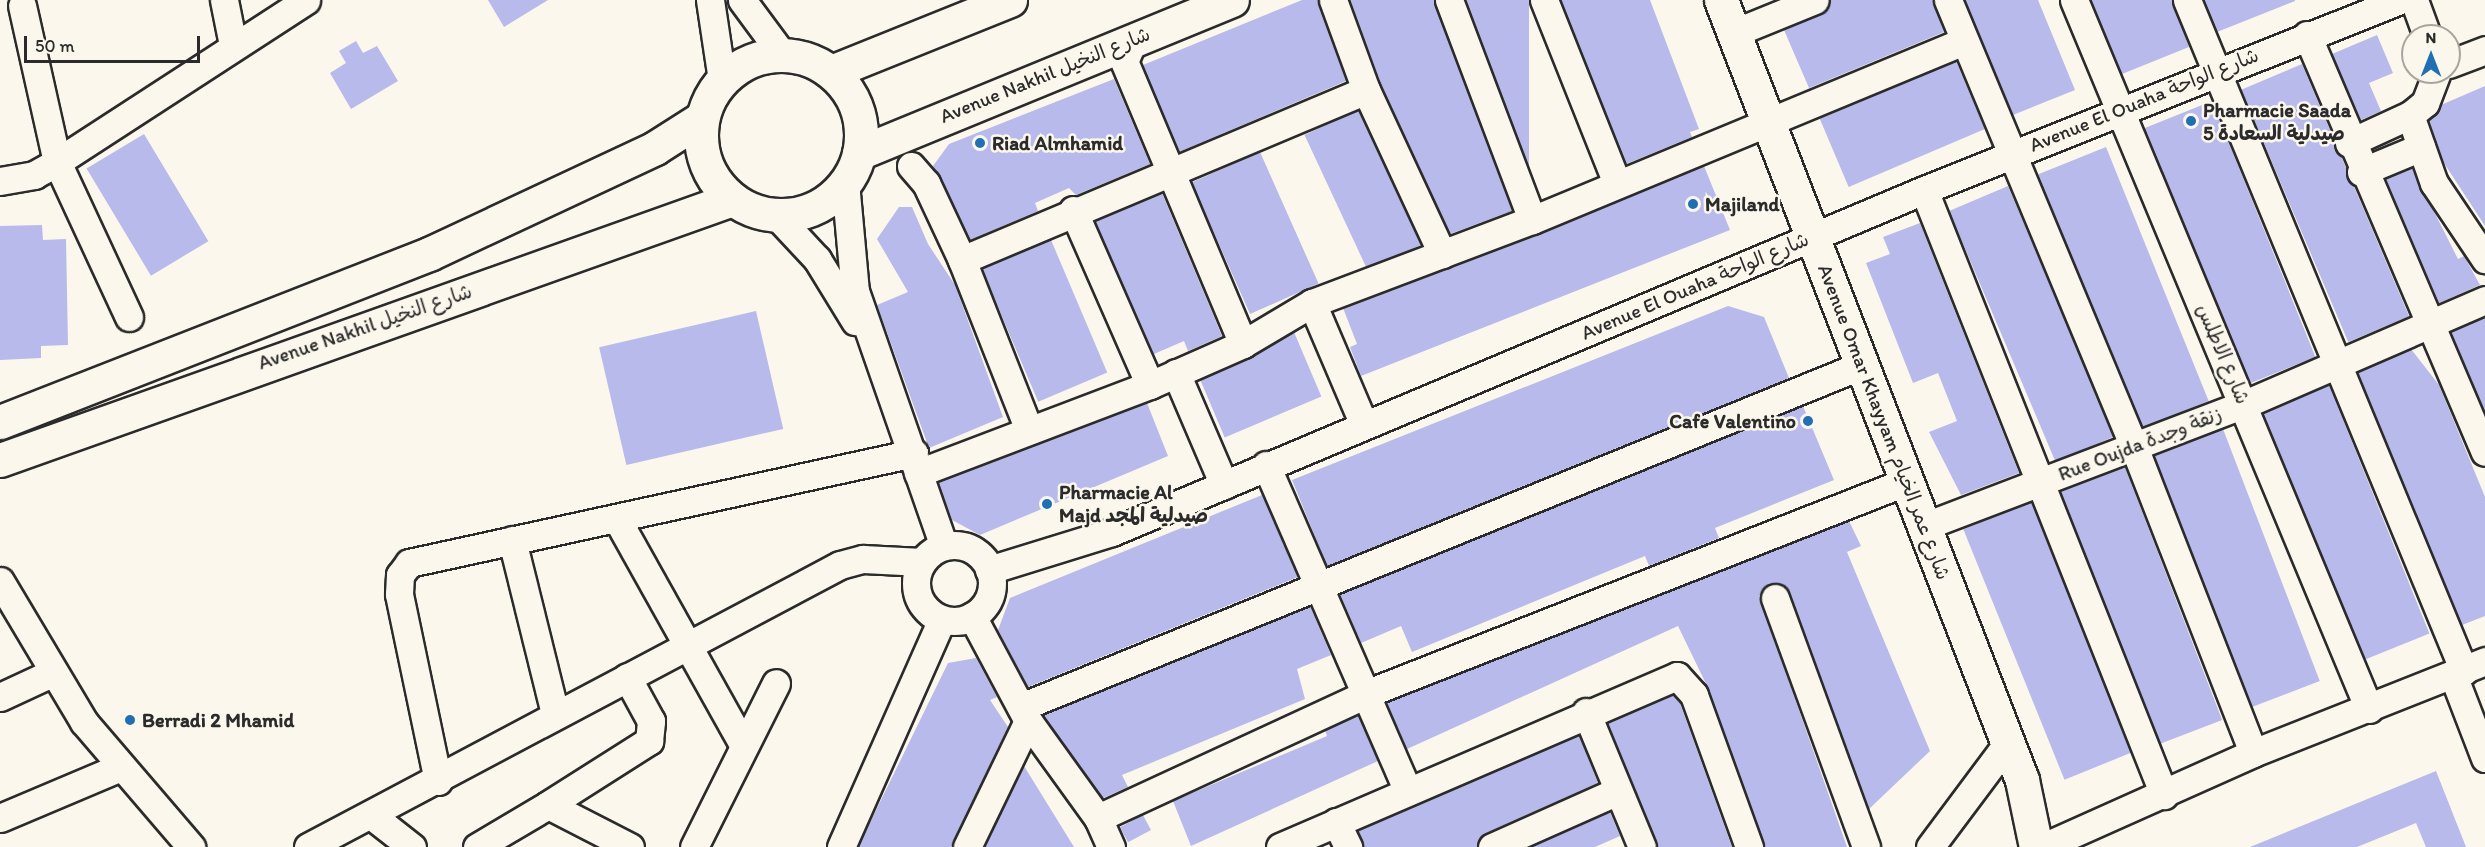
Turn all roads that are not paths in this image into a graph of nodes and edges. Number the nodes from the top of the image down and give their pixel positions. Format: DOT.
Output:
graph roads {
  1 [pos="224,0"];
  2 [pos="306,0"];
  3 [pos="710,0"];
  4 [pos="742,0"];
  5 [pos="1010,0"];
  6 [pos="1232,0"];
  7 [pos="1333,0"];
  8 [pos="1449,0"];
  9 [pos="1544,0"];
  10 [pos="1721,0"];
  11 [pos="1815,0"];
  12 [pos="1948,0"];
  13 [pos="2074,0"];
  14 [pos="2187,0"];
  15 [pos="2400,0"];
  16 [pos="2414,0"];
  17 [pos="14,5"];
  18 [pos="2423,24"];
  19 [pos="1734,33"];
  20 [pos="2307,35"];
  21 [pos="1134,39"];
  22 [pos="1962,42"];
  23 [pos="233,45"];
  24 [pos="2485,50"];
  25 [pos="782,54"];
  26 [pos="2461,59"];
  27 [pos="2215,71"];
  28 [pos="831,72"];
  29 [pos="722,80"];
  30 [pos="2432,84"];
  31 [pos="1366,90"];
  32 [pos="2118,111"];
  33 [pos="2410,115"];
  34 [pos="702,118"];
  35 [pos="1770,124"];
  36 [pos="2349,143"];
  37 [pos="2421,147"];
  38 [pos="2011,154"];
  39 [pos="57,162"];
  40 [pos="911,166"];
  41 [pos="852,167"];
  42 [pos="1174,171"];
  43 [pos="2361,172"];
  44 [pos="0,181"];
  45 [pos="1617,183"];
  46 [pos="1924,190"];
  47 [pos="732,198"];
  48 [pos="1072,210"];
  49 [pos="776,214"];
  50 [pos="1532,220"];
  51 [pos="1812,237"];
  52 [pos="1442,254"];
  53 [pos="2485,259"];
  54 [pos="962,260"];
  55 [pos="2485,300"];
  56 [pos="1312,303"];
  57 [pos="129,317"];
  58 [pos="2428,328"];
  59 [pos="1243,345"];
  60 [pos="879,363"];
  61 [pos="1862,365"];
  62 [pos="2338,365"];
  63 [pos="1176,373"];
  64 [pos="1150,385"];
  65 [pos="2245,404"];
  66 [pos="0,422"];
  67 [pos="1364,425"];
  68 [pos="1029,430"];
  69 [pos="2134,447"];
  70 [pos="2485,452"];
  71 [pos="0,460"];
  72 [pos="916,463"];
  73 [pos="1266,465"];
  74 [pos="1905,482"];
  75 [pos="2043,482"];
  76 [pos="1224,485"];
  77 [pos="617,519"];
  78 [pos="1925,526"];
  79 [pos="512,540"];
  80 [pos="944,546"];
  81 [pos="922,562"];
  82 [pos="990,570"];
  83 [pos="0,581"];
  84 [pos="1320,582"];
  85 [pos="1775,598"];
  86 [pos="972,616"];
  87 [pos="942,619"];
  88 [pos="688,645"];
  89 [pos="2467,669"];
  90 [pos="52,673"];
  91 [pos="627,677"];
  92 [pos="776,683"];
  93 [pos="1368,693"];
  94 [pos="0,697"];
  95 [pos="2369,709"];
  96 [pos="1586,712"];
  97 [pos="555,714"];
  98 [pos="1024,714"];
  99 [pos="2007,744"];
  100 [pos="744,746"];
  101 [pos="2253,753"];
  102 [pos="2485,758"];
  103 [pos="122,767"];
  104 [pos="438,781"];
  105 [pos="1407,791"];
  106 [pos="1618,791"];
  107 [pos="2164,795"];
  108 [pos="548,805"];
  109 [pos="371,815"];
  110 [pos="0,818"];
  111 [pos="1098,818"];
  112 [pos="1336,822"];
  113 [pos="191,847"];
  114 [pos="308,847"];
  115 [pos="412,847"];
  116 [pos="477,847"];
  117 [pos="630,847"];
  118 [pos="694,847"];
  119 [pos="841,847"];
  120 [pos="967,847"];
  121 [pos="1111,847"];
  122 [pos="1280,847"];
  123 [pos="1348,847"];
  124 [pos="1492,847"];
  125 [pos="1642,847"];
  126 [pos="1749,847"];
  127 [pos="1866,847"];
  128 [pos="1930,847"];
  129 [pos="2036,847"];
  130 [pos="2043,847"];
  1 -- 23 [label="street"];
  2 -- 23 [label="street"];
  3 -- 29 [label="street"];
  4 -- 25 [label="street"];
  5 -- 28 [label="street"];
  6 -- 21 [label="street, Avenue Nakhil شارع النخيل"];
  7 -- 31 [label="street"];
  8 -- 50 [label="street"];
  9 -- 45 [label="street"];
  10 -- 19 [label="street, Avenue Omar Khayyam شارع عمر الخيام"];
  11 -- 19 [label="street"];
  12 -- 22 [label="street"];
  13 -- 32 [label="street, شارع الاطلس"];
  14 -- 27 [label="street"];
  15 -- 20 [label="street, Avenue El Ouaha شارع الواحة"];
  16 -- 18 [label="street"];
  17 -- 39 [label="street"];
  19 -- 35 [label="street, Avenue Omar Khayyam شارع عمر الخيام"];
  20 -- 27 [label="street, Avenue El Ouaha شارع الواحة"];
  20 -- 36 [label="street"];
  21 -- 41 [label="street, Avenue Nakhil شارع النخيل"];
  21 -- 42 [label="street"];
  22 -- 35 [label="street"];
  22 -- 38 [label="street"];
  23 -- 39 [label="street"];
  24 -- 26 [label="street"];
  25 -- 28 [label="street"];
  25 -- 29 [label="street"];
  27 -- 32 [label="street, Avenue El Ouaha شارع الواحة"];
  27 -- 62 [label="street"];
  28 -- 41 [label="street"];
  29 -- 34 [label="street"];
  30 -- 33 [label="street"];
  31 -- 42 [label="street"];
  31 -- 52 [label="street"];
  32 -- 38 [label="street, Avenue El Ouaha شارع الواحة"];
  32 -- 65 [label="street, شارع الاطلس"];
  33 -- 36 [label="street"];
  33 -- 37 [label="street"];
  34 -- 47 [label="street"];
  34 -- 66 [label="street, Avenue Nakhil شارع النخيل"];
  35 -- 45 [label="street"];
  35 -- 51 [label="street, Avenue Omar Khayyam شارع عمر الخيام"];
  36 -- 43 [label="street"];
  37 -- 43 [label="street"];
  37 -- 53 [label="street"];
  38 -- 46 [label="street, Avenue El Ouaha شارع الواحة"];
  38 -- 69 [label="street"];
  39 -- 44 [label="street"];
  39 -- 57 [label="street"];
  40 -- 54 [label="street"];
  41 -- 49 [label="street"];
  41 -- 60 [label="street"];
  42 -- 48 [label="street"];
  42 -- 59 [label="street"];
  43 -- 58 [label="street"];
  45 -- 50 [label="street"];
  46 -- 51 [label="street, Avenue El Ouaha شارع الواحة"];
  46 -- 75 [label="street"];
  47 -- 49 [label="street"];
  47 -- 71 [label="street, Avenue Nakhil شارع النخيل"];
  48 -- 54 [label="street"];
  48 -- 64 [label="street"];
  49 -- 60 [label="street"];
  50 -- 52 [label="street"];
  51 -- 61 [label="street, Avenue Omar Khayyam شارع عمر الخيام"];
  51 -- 67 [label="street, Avenue El Ouaha شارع الواحة"];
  52 -- 56 [label="street"];
  54 -- 68 [label="street"];
  55 -- 58 [label="street, Rue Oujda زنقة وجدة"];
  56 -- 59 [label="street"];
  56 -- 67 [label="street"];
  58 -- 62 [label="street, Rue Oujda زنقة وجدة"];
  58 -- 70 [label="street"];
  59 -- 63 [label="street"];
  60 -- 72 [label="street"];
  61 -- 74 [label="street, Avenue Omar Khayyam شارع عمر الخيام"];
  61 -- 84 [label="street"];
  62 -- 65 [label="street, Rue Oujda زنقة وجدة"];
  62 -- 89 [label="street"];
  63 -- 64 [label="street"];
  63 -- 76 [label="street"];
  64 -- 68 [label="street"];
  65 -- 69 [label="street, Rue Oujda زنقة وجدة"];
  65 -- 95 [label="street, شارع الاطلس"];
  67 -- 73 [label="street, Avenue El Ouaha شارع الواحة"];
  68 -- 72 [label="street"];
  69 -- 75 [label="street, Rue Oujda زنقة وجدة"];
  69 -- 101 [label="street"];
  72 -- 77 [label="street"];
  72 -- 80 [label="street"];
  73 -- 76 [label="street, Avenue El Ouaha شارع الواحة"];
  73 -- 84 [label="street"];
  74 -- 78 [label="street, Avenue Omar Khayyam شارع عمر الخيام"];
  74 -- 93 [label="street"];
  75 -- 78 [label="street, Rue Oujda زنقة وجدة"];
  75 -- 107 [label="street"];
  76 -- 82 [label="street, Avenue El Ouaha شارع الواحة"];
  77 -- 79 [label="street"];
  77 -- 88 [label="street"];
  78 -- 99 [label="street, Avenue Omar Khayyam شارع عمر الخيام"];
  79 -- 97 [label="street"];
  79 -- 104 [label="street"];
  80 -- 81 [label="street"];
  80 -- 82 [label="street"];
  81 -- 87 [label="street"];
  81 -- 88 [label="street"];
  82 -- 86 [label="street"];
  83 -- 90 [label="street"];
  84 -- 93 [label="street"];
  84 -- 98 [label="street"];
  85 -- 127 [label="street"];
  86 -- 87 [label="street"];
  86 -- 98 [label="street"];
  87 -- 119 [label="street"];
  88 -- 91 [label="street"];
  88 -- 100 [label="street"];
  89 -- 95 [label="street"];
  89 -- 102 [label="street"];
  90 -- 94 [label="street"];
  90 -- 103 [label="street"];
  91 -- 97 [label="street"];
  91 -- 108 [label="street"];
  92 -- 100 [label="street"];
  93 -- 105 [label="street"];
  93 -- 111 [label="street"];
  95 -- 101 [label="street"];
  96 -- 105 [label="street"];
  96 -- 106 [label="street"];
  96 -- 126 [label="street"];
  97 -- 104 [label="street"];
  98 -- 111 [label="street"];
  98 -- 120 [label="street"];
  99 -- 128 [label="street"];
  99 -- 129 [label="street, Avenue Omar Khayyam شارع عمر الخيام"];
  100 -- 118 [label="street"];
  101 -- 107 [label="street"];
  103 -- 110 [label="street"];
  103 -- 113 [label="street"];
  104 -- 109 [label="street"];
  105 -- 112 [label="street"];
  106 -- 124 [label="street"];
  106 -- 125 [label="street"];
  107 -- 130 [label="street"];
  108 -- 116 [label="street"];
  108 -- 117 [label="street"];
  109 -- 114 [label="street"];
  109 -- 115 [label="street"];
  111 -- 121 [label="street"];
  112 -- 122 [label="street"];
  112 -- 123 [label="street"];
}
